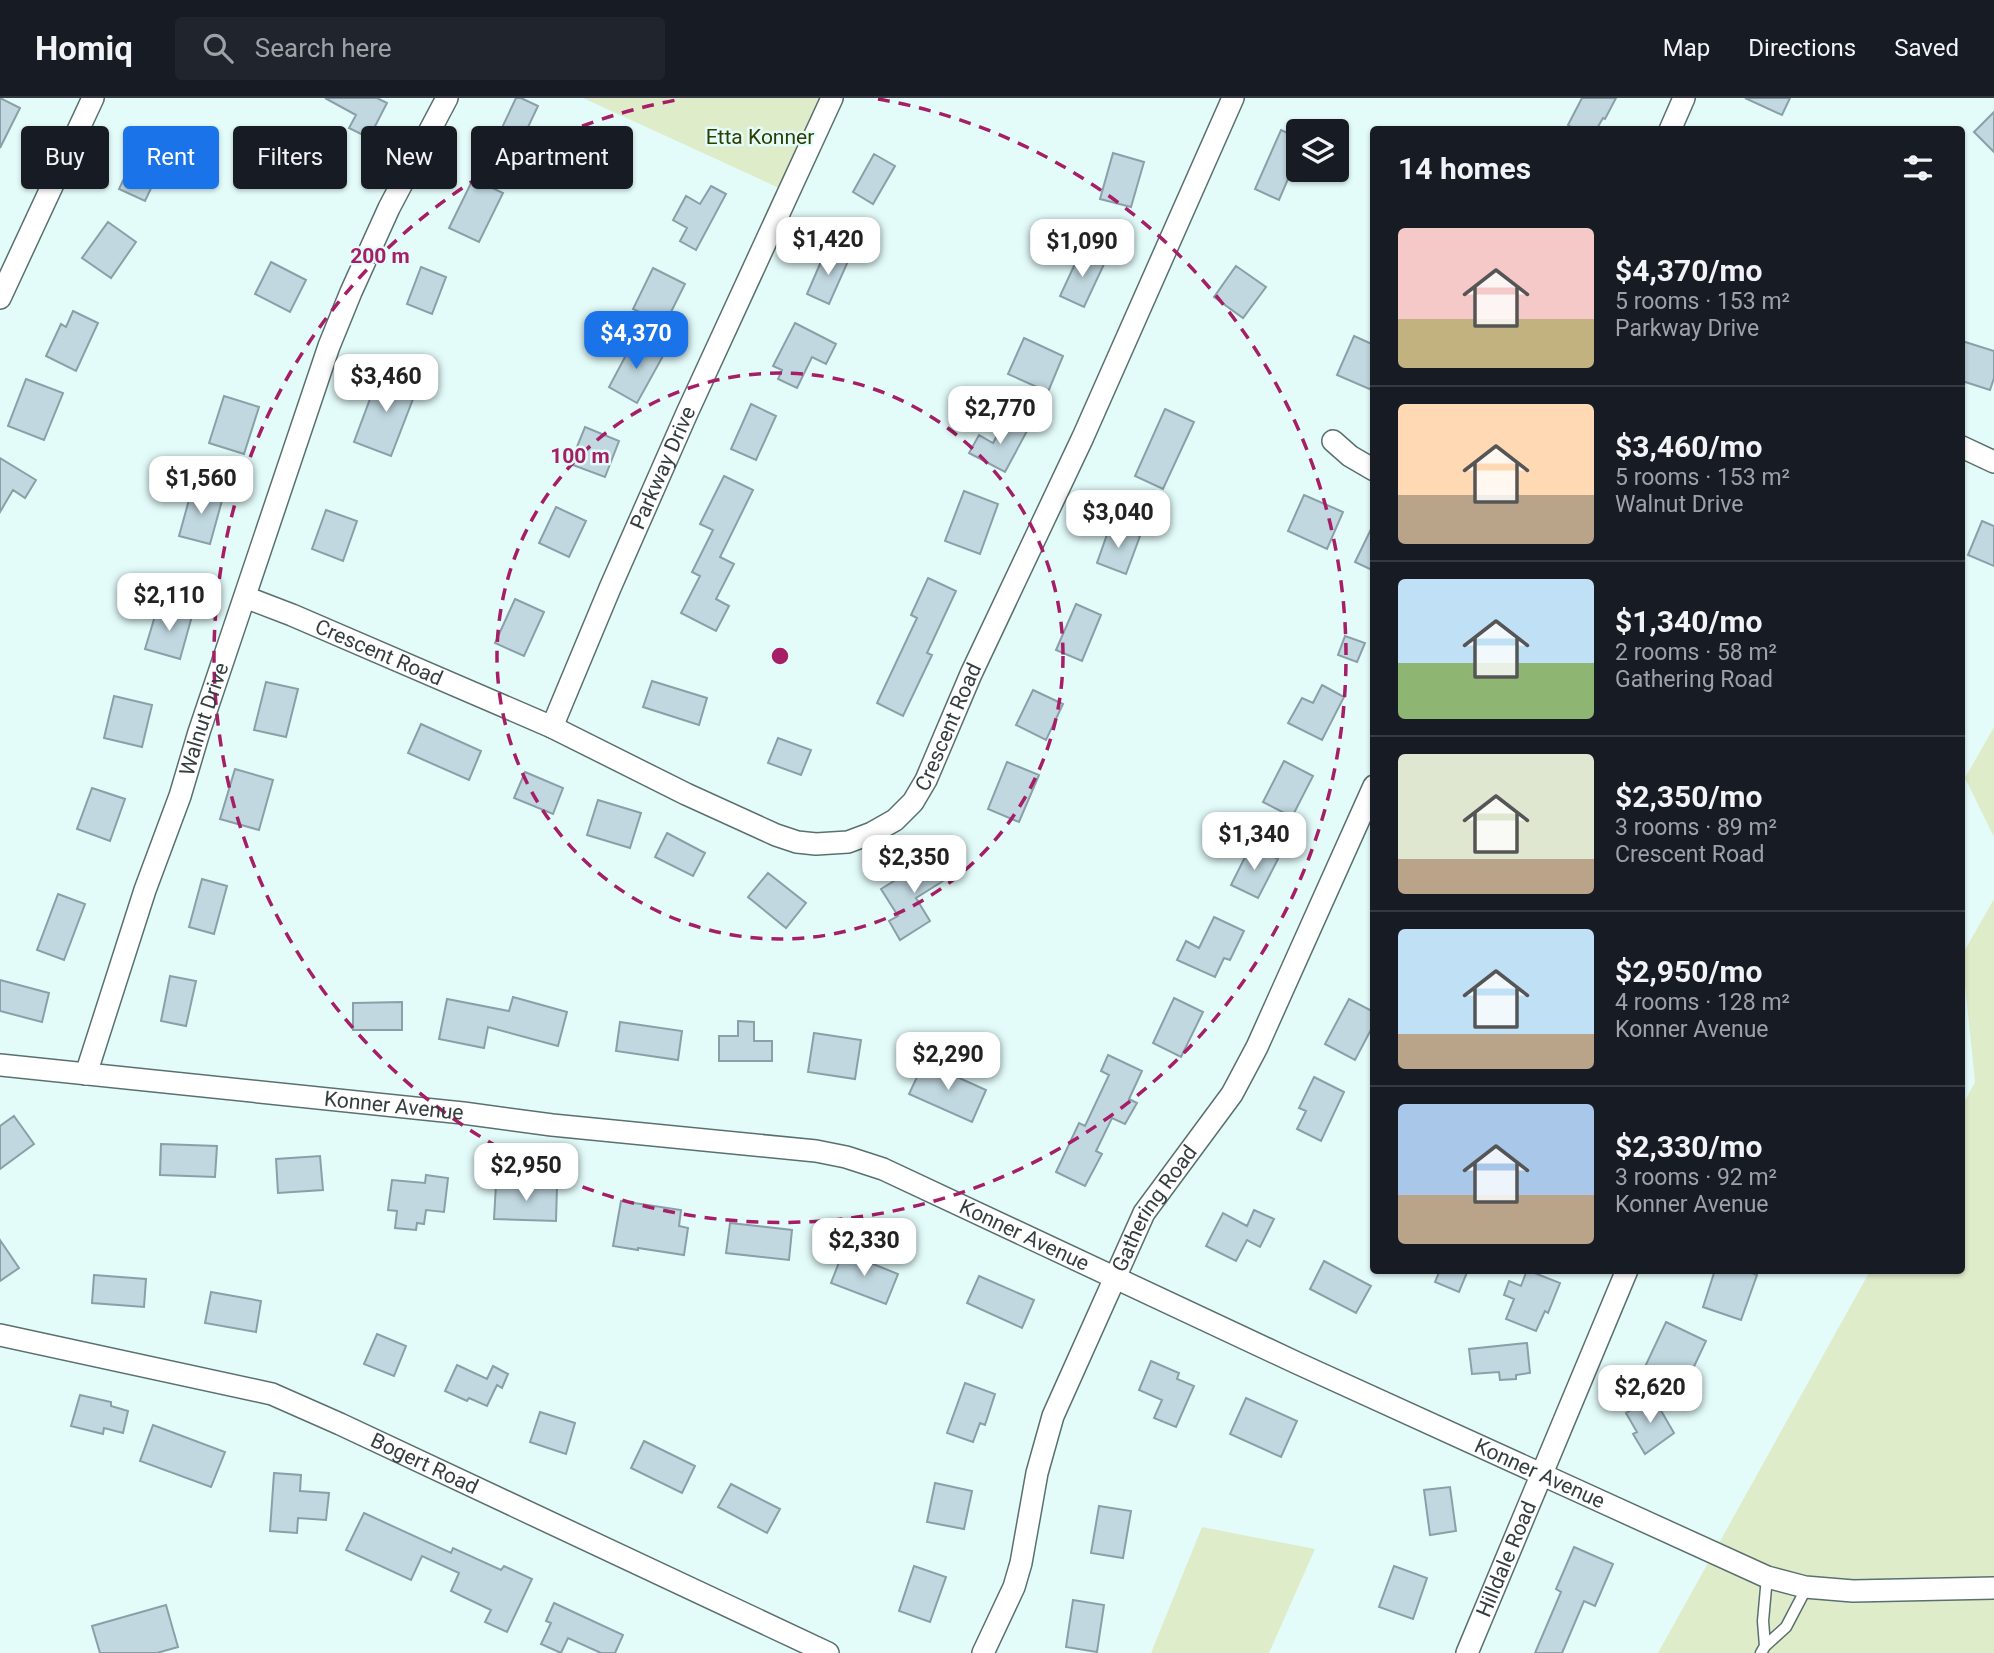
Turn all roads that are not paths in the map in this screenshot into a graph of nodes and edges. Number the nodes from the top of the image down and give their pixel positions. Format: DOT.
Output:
graph roads {
  1 [pos="93,98"];
  2 [pos="447,98"];
  3 [pos="832,98"];
  4 [pos="1233,98"];
  5 [pos="1684,98"];
  6 [pos="1672,126"];
  7 [pos="0,298"];
  8 [pos="1333,441"];
  9 [pos="1965,448"];
  10 [pos="1994,462"];
  11 [pos="1370,468"];
  12 [pos="245,597"];
  13 [pos="552,727"];
  14 [pos="1370,795"];
  15 [pos="0,1065"];
  16 [pos="86,1074"];
  17 [pos="1624,1274"];
  18 [pos="1117,1277"];
  19 [pos="0,1335"];
  20 [pos="1542,1474"];
  21 [pos="1767,1577"];
  22 [pos="1807,1587"];
  23 [pos="1994,1588"];
  24 [pos="1763,1650"];
  25 [pos="828,1653"];
  26 [pos="984,1653"];
  27 [pos="1467,1653"];
  1 -- 7 [label="street"];
  2 -- 12 [label="street, Walnut Drive"];
  3 -- 13 [label="street, Parkway Drive"];
  4 -- 13 [label="street, Crescent Road"];
  5 -- 6 [label="street"];
  8 -- 11 [label="street"];
  9 -- 10 [label="street"];
  12 -- 13 [label="street, Crescent Road"];
  12 -- 16 [label="street, Walnut Drive"];
  14 -- 18 [label="street, Gathering Road"];
  15 -- 16 [label="street, Konner Avenue"];
  16 -- 18 [label="street, Konner Avenue"];
  17 -- 20 [label="street, Hilldale Road"];
  18 -- 20 [label="street, Konner Avenue"];
  18 -- 26 [label="street, Gathering Road"];
  19 -- 25 [label="street, Bogert Road"];
  20 -- 21 [label="street, Konner Avenue"];
  20 -- 27 [label="street, Hilldale Road"];
  21 -- 22 [label="street, Konner Avenue"];
  21 -- 24 [label="lane"];
  22 -- 23 [label="street, Konner Avenue"];
  22 -- 24 [label="lane"];
}
